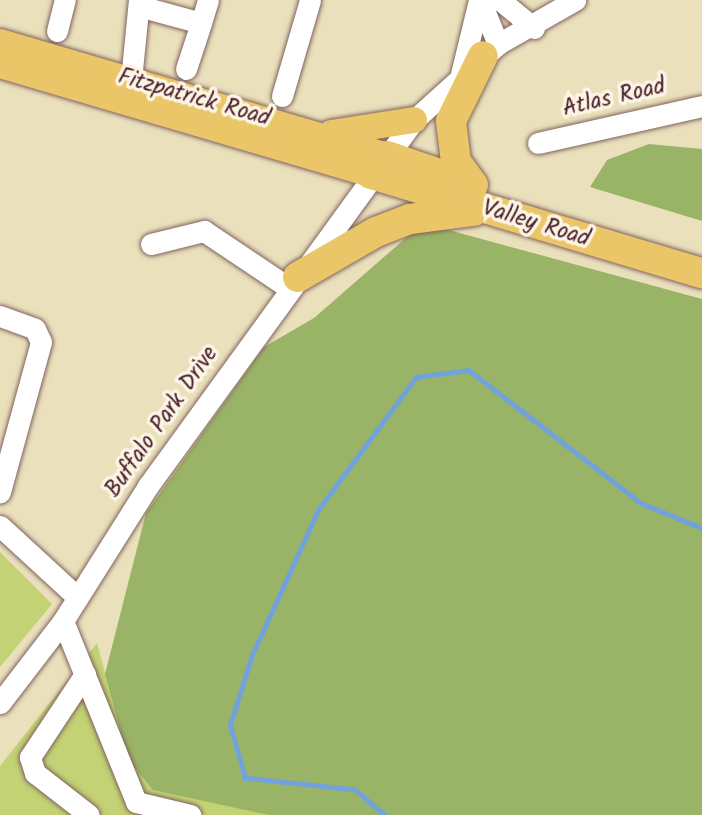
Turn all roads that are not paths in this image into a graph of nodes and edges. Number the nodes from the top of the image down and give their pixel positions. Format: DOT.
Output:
graph roads {
  1 [pos="65,0"];
  2 [pos="208,0"];
  3 [pos="310,0"];
  4 [pos="479,0"];
  5 [pos="500,0"];
  6 [pos="575,0"];
  7 [pos="139,3"];
  8 [pos="201,23"];
  9 [pos="534,28"];
  10 [pos="57,31"];
  11 [pos="0,42"];
  12 [pos="481,58"];
  13 [pos="0,65"];
  14 [pos="186,68"];
  15 [pos="131,80"];
  16 [pos="282,96"];
  17 [pos="702,106"];
  18 [pos="414,120"];
  19 [pos="319,134"];
  20 [pos="538,143"];
  21 [pos="379,165"];
  22 [pos="481,197"];
  23 [pos="150,244"];
  24 [pos="702,252"];
  25 [pos="702,273"];
  26 [pos="294,283"];
  27 [pos="0,316"];
  28 [pos="0,492"];
  29 [pos="0,526"];
  30 [pos="76,596"];
  31 [pos="63,621"];
  32 [pos="85,674"];
  33 [pos="0,703"];
  34 [pos="138,811"];
  35 [pos="89,815"];
  36 [pos="190,815"];
  1 -- 10 [label="street"];
  2 -- 8 [label="street"];
  3 -- 16 [label="street"];
  4 -- 12 [label="street"];
  4 -- 12 [label="street"];
  5 -- 9 [label="street"];
  6 -- 9 [label="street"];
  7 -- 8 [label="street"];
  7 -- 15 [label="street"];
  8 -- 14 [label="street"];
  9 -- 12 [label="street"];
  11 -- 15 [label="main road, Fitzpatrick Road"];
  12 -- 18 [label="street, Buffalo Park Drive"];
  12 -- 22 [label="highway"];
  13 -- 21 [label="main road, Fitzpatrick Road"];
  15 -- 19 [label="main road, Fitzpatrick Road"];
  17 -- 20 [label="street, Atlas Road"];
  18 -- 19 [label="main road"];
  18 -- 21 [label="street, Buffalo Park Drive"];
  19 -- 21 [label="main road, Fitzpatrick Road"];
  21 -- 22 [label="highway, Valley Road"];
  21 -- 26 [label="street, Buffalo Park Drive"];
  22 -- 24 [label="highway, Valley Road"];
  22 -- 25 [label="highway, Valley Road"];
  22 -- 26 [label="highway"];
  23 -- 26 [label="street"];
  26 -- 30 [label="street, Buffalo Park Drive"];
  27 -- 28 [label="street"];
  29 -- 30 [label="street"];
  30 -- 31 [label="street, Buffalo Park Drive"];
  31 -- 32 [label="street"];
  31 -- 33 [label="street, Buffalo Park Drive"];
  32 -- 34 [label="street"];
  32 -- 35 [label="street"];
  34 -- 36 [label="street"];
}
